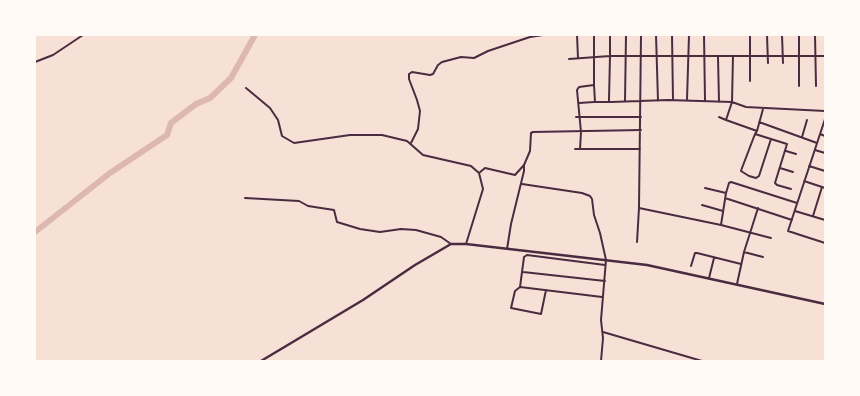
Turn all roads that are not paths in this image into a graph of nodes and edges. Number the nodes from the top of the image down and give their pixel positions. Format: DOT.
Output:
graph roads {
  1 [pos="83,35"];
  2 [pos="544,35"];
  3 [pos="553,35"];
  4 [pos="577,35"];
  5 [pos="594,35"];
  6 [pos="610,35"];
  7 [pos="626,35"];
  8 [pos="641,35"];
  9 [pos="656,35"];
  10 [pos="672,35"];
  11 [pos="689,35"];
  12 [pos="704,35"];
  13 [pos="750,35"];
  14 [pos="767,35"];
  15 [pos="782,35"];
  16 [pos="800,35"];
  17 [pos="815,35"];
  18 [pos="610,56"];
  19 [pos="626,56"];
  20 [pos="641,56"];
  21 [pos="656,56"];
  22 [pos="672,56"];
  23 [pos="688,56"];
  24 [pos="704,56"];
  25 [pos="718,56"];
  26 [pos="733,56"];
  27 [pos="750,56"];
  28 [pos="767,56"];
  29 [pos="782,56"];
  30 [pos="800,56"];
  31 [pos="815,56"];
  32 [pos="825,56"];
  33 [pos="594,57"];
  34 [pos="578,58"];
  35 [pos="569,59"];
  36 [pos="35,62"];
  37 [pos="768,63"];
  38 [pos="783,63"];
  39 [pos="750,81"];
  40 [pos="594,85"];
  41 [pos="799,86"];
  42 [pos="816,86"];
  43 [pos="246,88"];
  44 [pos="673,100"];
  45 [pos="687,100"];
  46 [pos="625,101"];
  47 [pos="658,101"];
  48 [pos="705,101"];
  49 [pos="595,102"];
  50 [pos="609,102"];
  51 [pos="640,102"];
  52 [pos="719,102"];
  53 [pos="732,102"];
  54 [pos="579,103"];
  55 [pos="764,109"];
  56 [pos="825,111"];
  57 [pos="576,117"];
  58 [pos="580,117"];
  59 [pos="641,117"];
  60 [pos="719,117"];
  61 [pos="825,119"];
  62 [pos="726,120"];
  63 [pos="807,120"];
  64 [pos="759,122"];
  65 [pos="641,130"];
  66 [pos="581,132"];
  67 [pos="756,132"];
  68 [pos="820,134"];
  69 [pos="825,136"];
  70 [pos="802,137"];
  71 [pos="771,139"];
  72 [pos="817,142"];
  73 [pos="411,143"];
  74 [pos="575,149"];
  75 [pos="580,149"];
  76 [pos="640,149"];
  77 [pos="814,150"];
  78 [pos="786,151"];
  79 [pos="825,153"];
  80 [pos="796,154"];
  81 [pos="524,165"];
  82 [pos="809,166"];
  83 [pos="780,168"];
  84 [pos="825,171"];
  85 [pos="793,172"];
  86 [pos="479,173"];
  87 [pos="803,181"];
  88 [pos="522,184"];
  89 [pos="822,187"];
  90 [pos="705,188"];
  91 [pos="825,188"];
  92 [pos="791,189"];
  93 [pos="726,193"];
  94 [pos="245,198"];
  95 [pos="725,198"];
  96 [pos="797,203"];
  97 [pos="702,205"];
  98 [pos="639,208"];
  99 [pos="758,208"];
  100 [pos="723,210"];
  101 [pos="795,211"];
  102 [pos="813,216"];
  103 [pos="792,220"];
  104 [pos="825,220"];
  105 [pos="721,225"];
  106 [pos="750,232"];
  107 [pos="771,238"];
  108 [pos="637,242"];
  109 [pos="825,242"];
  110 [pos="451,244"];
  111 [pos="466,244"];
  112 [pos="507,249"];
  113 [pos="744,252"];
  114 [pos="714,258"];
  115 [pos="763,258"];
  116 [pos="606,260"];
  117 [pos="741,264"];
  118 [pos="606,265"];
  119 [pos="691,266"];
  120 [pos="522,272"];
  121 [pos="710,278"];
  122 [pos="605,281"];
  123 [pos="737,284"];
  124 [pos="520,287"];
  125 [pos="546,290"];
  126 [pos="603,297"];
  127 [pos="825,304"];
  128 [pos="603,332"];
  129 [pos="261,361"];
  130 [pos="601,361"];
  131 [pos="702,361"];
  1 -- 36 [label="street"];
  2 -- 3 [label="street"];
  2 -- 73 [label="street"];
  4 -- 34 [label="street"];
  5 -- 33 [label="street"];
  6 -- 18 [label="street"];
  7 -- 19 [label="street"];
  8 -- 20 [label="street"];
  9 -- 21 [label="street"];
  10 -- 22 [label="street"];
  11 -- 23 [label="street"];
  12 -- 24 [label="street"];
  13 -- 27 [label="street"];
  14 -- 28 [label="street"];
  15 -- 29 [label="street"];
  16 -- 30 [label="street"];
  17 -- 31 [label="street"];
  18 -- 19 [label="street"];
  18 -- 33 [label="street"];
  18 -- 50 [label="street"];
  19 -- 20 [label="street"];
  19 -- 46 [label="street"];
  20 -- 21 [label="street"];
  20 -- 51 [label="street"];
  21 -- 22 [label="street"];
  21 -- 47 [label="street"];
  22 -- 23 [label="street"];
  22 -- 44 [label="street"];
  23 -- 24 [label="street"];
  23 -- 45 [label="street"];
  24 -- 25 [label="street"];
  24 -- 48 [label="street"];
  25 -- 26 [label="street"];
  25 -- 52 [label="street"];
  26 -- 27 [label="street"];
  26 -- 53 [label="street"];
  27 -- 28 [label="street"];
  27 -- 39 [label="street"];
  28 -- 29 [label="street"];
  28 -- 37 [label="street"];
  29 -- 30 [label="street"];
  29 -- 38 [label="street"];
  30 -- 31 [label="street"];
  30 -- 41 [label="street"];
  31 -- 32 [label="street"];
  31 -- 42 [label="street"];
  33 -- 34 [label="street"];
  33 -- 40 [label="street"];
  34 -- 35 [label="street"];
  40 -- 49 [label="street"];
  40 -- 54 [label="street"];
  43 -- 73 [label="street"];
  44 -- 45 [label="street"];
  44 -- 47 [label="street"];
  45 -- 48 [label="street"];
  46 -- 50 [label="street"];
  46 -- 51 [label="street"];
  47 -- 51 [label="street"];
  48 -- 52 [label="street"];
  49 -- 50 [label="street"];
  49 -- 54 [label="street"];
  51 -- 59 [label="street"];
  52 -- 53 [label="street"];
  53 -- 55 [label="street"];
  53 -- 62 [label="street"];
  54 -- 58 [label="street"];
  55 -- 56 [label="street"];
  55 -- 64 [label="street"];
  57 -- 58 [label="street"];
  58 -- 59 [label="street"];
  58 -- 66 [label="street"];
  59 -- 65 [label="street"];
  60 -- 62 [label="street"];
  61 -- 68 [label="street"];
  62 -- 67 [label="street"];
  63 -- 70 [label="street"];
  64 -- 67 [label="street"];
  64 -- 70 [label="street"];
  65 -- 66 [label="street"];
  65 -- 76 [label="street"];
  66 -- 75 [label="street"];
  66 -- 81 [label="street"];
  67 -- 71 [label="street"];
  67 -- 71 [label="street"];
  68 -- 69 [label="street"];
  68 -- 72 [label="street"];
  70 -- 72 [label="street"];
  71 -- 78 [label="street"];
  72 -- 77 [label="street"];
  73 -- 86 [label="street"];
  74 -- 75 [label="street"];
  75 -- 76 [label="street"];
  76 -- 98 [label="street"];
  77 -- 79 [label="street"];
  77 -- 82 [label="street"];
  78 -- 80 [label="street"];
  78 -- 83 [label="street"];
  81 -- 86 [label="street"];
  81 -- 88 [label="street"];
  82 -- 84 [label="street"];
  82 -- 87 [label="street"];
  83 -- 85 [label="street"];
  83 -- 92 [label="street"];
  86 -- 111 [label="street"];
  87 -- 89 [label="street"];
  87 -- 96 [label="street"];
  88 -- 112 [label="street"];
  88 -- 116 [label="street"];
  89 -- 91 [label="street"];
  89 -- 102 [label="street"];
  90 -- 93 [label="street"];
  93 -- 95 [label="street"];
  93 -- 96 [label="street"];
  94 -- 110 [label="street"];
  95 -- 99 [label="street"];
  95 -- 100 [label="street"];
  96 -- 101 [label="street"];
  97 -- 100 [label="street"];
  98 -- 105 [label="street"];
  98 -- 108 [label="street"];
  99 -- 103 [label="street"];
  99 -- 106 [label="street"];
  100 -- 105 [label="street"];
  101 -- 102 [label="street"];
  101 -- 103 [label="street"];
  102 -- 104 [label="street"];
  103 -- 109 [label="street"];
  105 -- 106 [label="street"];
  106 -- 107 [label="street"];
  106 -- 113 [label="street"];
  110 -- 111 [label="street"];
  110 -- 129 [label="street"];
  111 -- 112 [label="street"];
  112 -- 116 [label="street"];
  113 -- 115 [label="street"];
  113 -- 117 [label="street"];
  114 -- 117 [label="street"];
  114 -- 119 [label="street"];
  114 -- 121 [label="street"];
  116 -- 118 [label="street"];
  116 -- 121 [label="street"];
  117 -- 123 [label="street"];
  118 -- 120 [label="street"];
  118 -- 122 [label="street"];
  120 -- 122 [label="street"];
  120 -- 124 [label="street"];
  121 -- 123 [label="street"];
  122 -- 126 [label="street"];
  123 -- 127 [label="street"];
  124 -- 125 [label="street"];
  124 -- 125 [label="street"];
  125 -- 126 [label="street"];
  126 -- 128 [label="street"];
  128 -- 130 [label="street"];
  128 -- 131 [label="street"];
}
